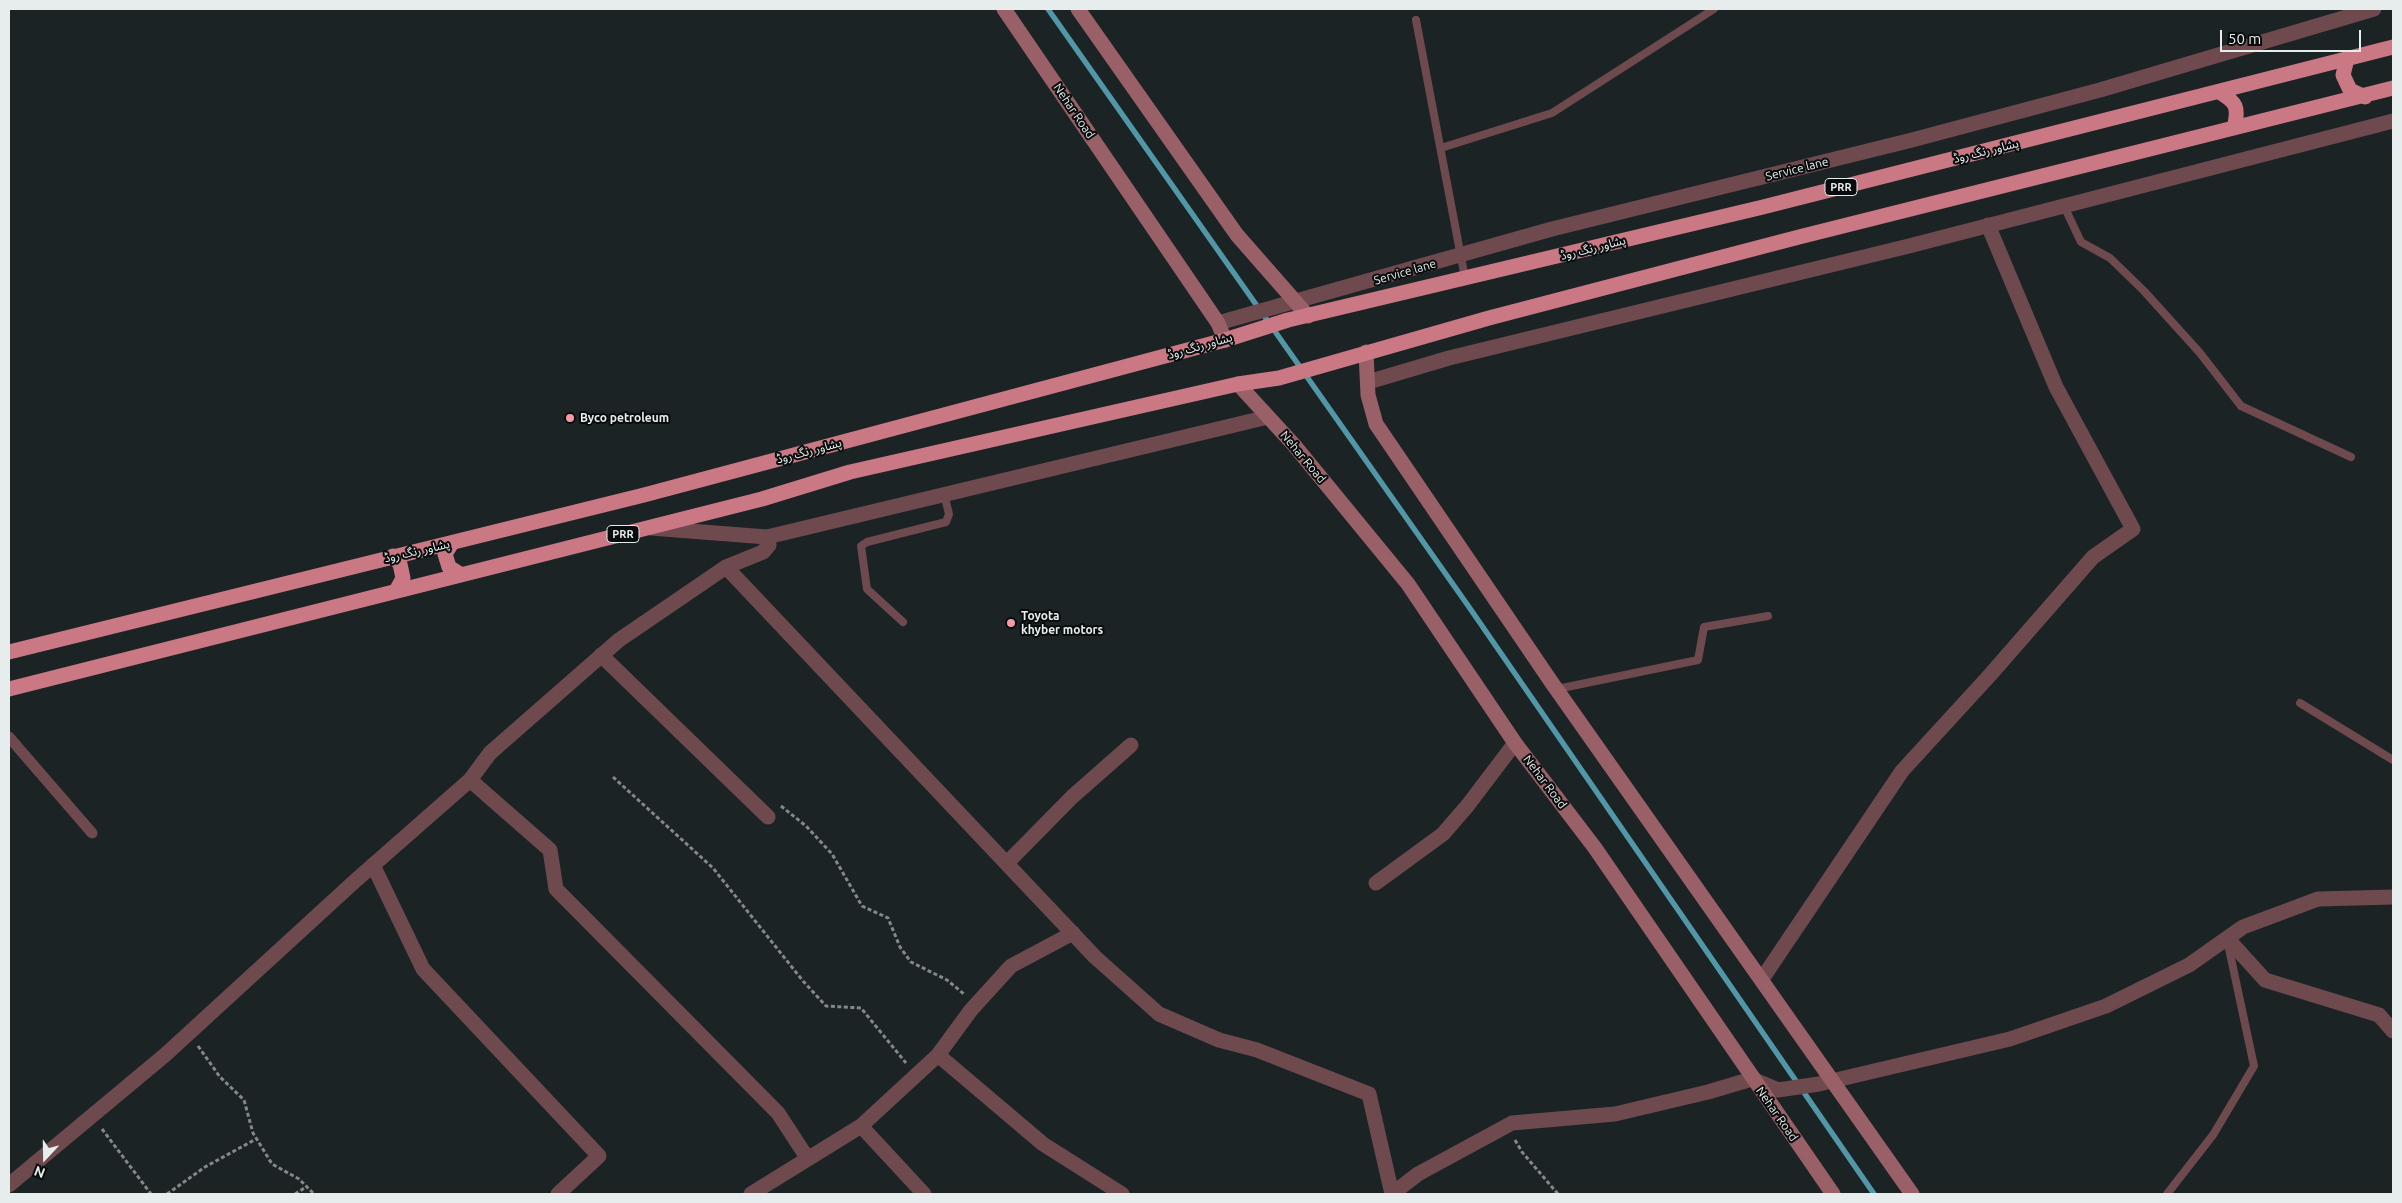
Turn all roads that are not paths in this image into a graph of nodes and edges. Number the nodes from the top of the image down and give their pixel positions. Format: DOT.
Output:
graph roads {
  1 [pos="1004,9"];
  2 [pos="1078,9"];
  3 [pos="1714,9"];
  4 [pos="2374,9"];
  5 [pos="1416,20"];
  6 [pos="2393,47"];
  7 [pos="2347,59"];
  8 [pos="2393,88"];
  9 [pos="2219,92"];
  10 [pos="2365,96"];
  11 [pos="2393,121"];
  12 [pos="2234,128"];
  13 [pos="1440,148"];
  14 [pos="2064,206"];
  15 [pos="1988,226"];
  16 [pos="1460,256"];
  17 [pos="1466,278"];
  18 [pos="1295,303"];
  19 [pos="1308,316"];
  20 [pos="1218,323"];
  21 [pos="1225,340"];
  22 [pos="1366,352"];
  23 [pos="1368,382"];
  24 [pos="1238,384"];
  25 [pos="1268,417"];
  26 [pos="2351,457"];
  27 [pos="944,494"];
  28 [pos="646,528"];
  29 [pos="767,537"];
  30 [pos="452,543"];
  31 [pos="393,556"];
  32 [pos="726,567"];
  33 [pos="460,574"];
  34 [pos="396,591"];
  35 [pos="1768,616"];
  36 [pos="903,622"];
  37 [pos="9,652"];
  38 [pos="601,654"];
  39 [pos="9,689"];
  40 [pos="1557,689"];
  41 [pos="2300,703"];
  42 [pos="9,737"];
  43 [pos="1515,743"];
  44 [pos="1131,745"];
  45 [pos="2393,760"];
  46 [pos="470,780"];
  47 [pos="768,817"];
  48 [pos="92,834"];
  49 [pos="1007,863"];
  50 [pos="373,865"];
  51 [pos="1376,883"];
  52 [pos="2393,898"];
  53 [pos="1073,933"];
  54 [pos="2227,938"];
  55 [pos="1762,979"];
  56 [pos="2393,1031"];
  57 [pos="938,1055"];
  58 [pos="1752,1079"];
  59 [pos="1825,1083"];
  60 [pos="861,1126"];
  61 [pos="808,1159"];
  62 [pos="9,1185"];
  63 [pos="558,1194"];
  64 [pos="751,1194"];
  65 [pos="924,1194"];
  66 [pos="1122,1194"];
  67 [pos="1392,1194"];
  68 [pos="1833,1194"];
  69 [pos="1912,1194"];
  70 [pos="2166,1194"];
  1 -- 20 [label="main road, Nehar Road"];
  2 -- 18 [label="main road"];
  3 -- 13 [label="lane"];
  4 -- 16 [label="street, Service lane"];
  5 -- 13 [label="lane"];
  6 -- 7 [label="highway, پشاور رنگ روڈ / PRR"];
  7 -- 9 [label="highway, پشاور رنگ روڈ / PRR"];
  7 -- 10 [label="highway"];
  8 -- 10 [label="highway, PRR"];
  9 -- 12 [label="highway"];
  9 -- 17 [label="highway, پشاور رنگ روڈ / PRR"];
  10 -- 12 [label="highway, PRR"];
  11 -- 14 [label="street"];
  12 -- 22 [label="highway, PRR"];
  13 -- 16 [label="lane"];
  14 -- 15 [label="street"];
  14 -- 26 [label="lane"];
  15 -- 23 [label="street"];
  15 -- 55 [label="street"];
  16 -- 17 [label="lane"];
  16 -- 18 [label="street, Service lane"];
  17 -- 19 [label="highway, پشاور رنگ روڈ / PRR"];
  18 -- 19 [label="main road"];
  18 -- 20 [label="street, Service lane"];
  19 -- 21 [label="highway, پشاور رنگ روڈ / PRR"];
  20 -- 21 [label="main road, Nehar Road"];
  21 -- 30 [label="highway, پشاور رنگ روڈ / PRR"];
  22 -- 23 [label="main road"];
  22 -- 24 [label="highway, PRR"];
  23 -- 40 [label="main road"];
  24 -- 25 [label="main road, Nehar Road"];
  24 -- 28 [label="highway, PRR"];
  25 -- 27 [label="street"];
  25 -- 43 [label="main road, Nehar Road"];
  27 -- 29 [label="street"];
  27 -- 36 [label="lane"];
  28 -- 29 [label="street"];
  28 -- 33 [label="highway, PRR"];
  29 -- 32 [label="street"];
  30 -- 31 [label="highway, پشاور رنگ روڈ / PRR"];
  30 -- 33 [label="highway"];
  31 -- 34 [label="highway"];
  31 -- 37 [label="highway, پشاور رنگ روڈ / PRR"];
  32 -- 38 [label="street"];
  32 -- 49 [label="street"];
  33 -- 34 [label="highway, PRR"];
  34 -- 39 [label="highway, PRR"];
  35 -- 40 [label="lane"];
  38 -- 46 [label="street"];
  38 -- 47 [label="street"];
  40 -- 55 [label="main road"];
  41 -- 45 [label="lane"];
  42 -- 48 [label="street"];
  43 -- 51 [label="street"];
  43 -- 58 [label="main road, Nehar Road"];
  44 -- 49 [label="street"];
  46 -- 50 [label="street"];
  46 -- 61 [label="street"];
  49 -- 53 [label="street"];
  50 -- 62 [label="street"];
  50 -- 63 [label="street"];
  52 -- 54 [label="street"];
  53 -- 57 [label="street"];
  53 -- 67 [label="street"];
  54 -- 56 [label="street"];
  54 -- 59 [label="street"];
  54 -- 70 [label="lane"];
  55 -- 59 [label="main road"];
  57 -- 60 [label="street"];
  57 -- 66 [label="street"];
  58 -- 59 [label="street"];
  58 -- 67 [label="street"];
  58 -- 68 [label="main road, Nehar Road"];
  59 -- 69 [label="main road"];
  60 -- 61 [label="street"];
  60 -- 65 [label="street"];
  61 -- 64 [label="street"];
}
